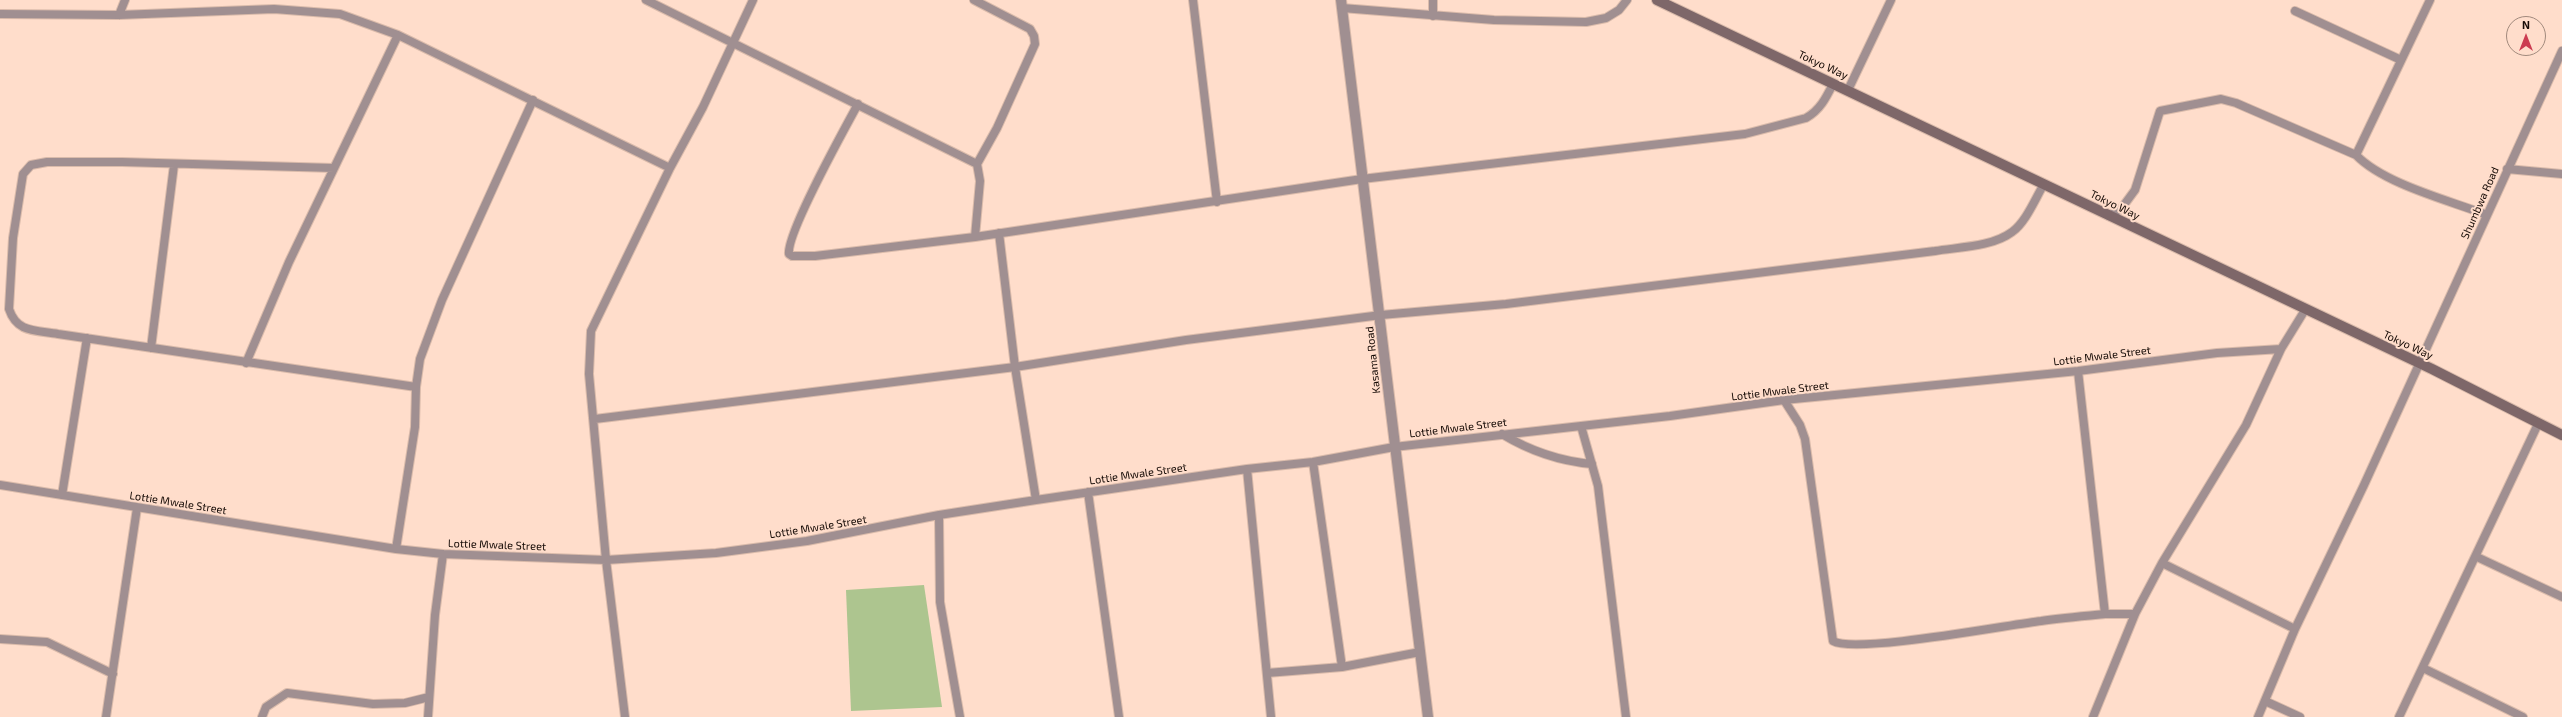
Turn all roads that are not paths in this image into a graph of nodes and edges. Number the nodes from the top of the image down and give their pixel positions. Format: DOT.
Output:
graph roads {
  1 [pos="125,0"];
  2 [pos="278,0"];
  3 [pos="646,0"];
  4 [pos="753,0"];
  5 [pos="974,0"];
  6 [pos="1193,0"];
  7 [pos="1433,0"];
  8 [pos="1627,0"];
  9 [pos="1657,0"];
  10 [pos="1891,0"];
  11 [pos="2430,0"];
  12 [pos="1342,4"];
  13 [pos="274,9"];
  14 [pos="2295,11"];
  15 [pos="0,14"];
  16 [pos="119,15"];
  17 [pos="1433,16"];
  18 [pos="398,35"];
  19 [pos="734,42"];
  20 [pos="2562,51"];
  21 [pos="2401,60"];
  22 [pos="1833,84"];
  23 [pos="1848,90"];
  24 [pos="533,100"];
  25 [pos="858,104"];
  26 [pos="2356,155"];
  27 [pos="977,164"];
  28 [pos="174,165"];
  29 [pos="334,168"];
  30 [pos="670,168"];
  31 [pos="2507,169"];
  32 [pos="2562,174"];
  33 [pos="1362,179"];
  34 [pos="2044,184"];
  35 [pos="1217,202"];
  36 [pos="2487,214"];
  37 [pos="2109,216"];
  38 [pos="999,233"];
  39 [pos="975,237"];
  40 [pos="2305,310"];
  41 [pos="1381,315"];
  42 [pos="87,338"];
  43 [pos="151,348"];
  44 [pos="2281,349"];
  45 [pos="246,363"];
  46 [pos="2420,364"];
  47 [pos="1015,367"];
  48 [pos="2078,370"];
  49 [pos="416,387"];
  50 [pos="1784,400"];
  51 [pos="595,419"];
  52 [pos="2538,424"];
  53 [pos="1581,426"];
  54 [pos="1502,434"];
  55 [pos="2562,435"];
  56 [pos="1394,447"];
  57 [pos="1313,462"];
  58 [pos="1592,464"];
  59 [pos="1247,469"];
  60 [pos="0,485"];
  61 [pos="1088,492"];
  62 [pos="62,495"];
  63 [pos="1036,500"];
  64 [pos="137,508"];
  65 [pos="939,515"];
  66 [pos="396,549"];
  67 [pos="443,554"];
  68 [pos="2477,557"];
  69 [pos="606,560"];
  70 [pos="2162,563"];
  71 [pos="2562,597"];
  72 [pos="2105,614"];
  73 [pos="2135,614"];
  74 [pos="2296,629"];
  75 [pos="0,639"];
  76 [pos="1420,652"];
  77 [pos="1342,667"];
  78 [pos="2423,668"];
  79 [pos="1267,673"];
  80 [pos="113,674"];
  81 [pos="429,697"];
  82 [pos="2265,701"];
  83 [pos="106,717"];
  84 [pos="262,717"];
  85 [pos="428,717"];
  86 [pos="625,717"];
  87 [pos="960,717"];
  88 [pos="1119,717"];
  89 [pos="1271,717"];
  90 [pos="1428,717"];
  91 [pos="1626,717"];
  92 [pos="2093,717"];
  93 [pos="2258,717"];
  94 [pos="2300,717"];
  95 [pos="2399,717"];
  96 [pos="2523,717"];
  1 -- 16 [label="street"];
  2 -- 13 [label="street"];
  3 -- 19 [label="street"];
  4 -- 19 [label="street"];
  5 -- 27 [label="street"];
  6 -- 35 [label="street"];
  7 -- 17 [label="street"];
  8 -- 17 [label="street"];
  9 -- 22 [label="main road, Tokyo Way"];
  10 -- 23 [label="street"];
  11 -- 21 [label="street"];
  12 -- 17 [label="street"];
  12 -- 33 [label="street, Kasama Road"];
  13 -- 16 [label="street"];
  13 -- 18 [label="street"];
  14 -- 21 [label="street"];
  15 -- 16 [label="street"];
  18 -- 24 [label="street"];
  18 -- 29 [label="street"];
  19 -- 25 [label="street"];
  19 -- 30 [label="street"];
  20 -- 31 [label="street, Shumbwa Road"];
  21 -- 26 [label="street"];
  22 -- 23 [label="main road, Tokyo Way"];
  22 -- 33 [label="street"];
  23 -- 34 [label="main road, Tokyo Way"];
  24 -- 30 [label="street"];
  24 -- 49 [label="street"];
  25 -- 27 [label="street"];
  25 -- 39 [label="street"];
  26 -- 36 [label="street"];
  26 -- 37 [label="street"];
  27 -- 39 [label="street"];
  28 -- 29 [label="street"];
  28 -- 42 [label="street"];
  28 -- 43 [label="street"];
  29 -- 45 [label="street"];
  30 -- 51 [label="street"];
  31 -- 32 [label="street"];
  31 -- 36 [label="street, Shumbwa Road"];
  33 -- 35 [label="street"];
  33 -- 41 [label="street, Kasama Road"];
  34 -- 37 [label="main road, Tokyo Way"];
  34 -- 41 [label="street"];
  35 -- 38 [label="street"];
  36 -- 46 [label="street, Shumbwa Road"];
  37 -- 40 [label="main road, Tokyo Way"];
  38 -- 39 [label="street"];
  38 -- 47 [label="street"];
  40 -- 44 [label="street"];
  40 -- 46 [label="main road, Tokyo Way"];
  41 -- 47 [label="street"];
  41 -- 56 [label="street, Kasama Road"];
  42 -- 43 [label="street"];
  42 -- 62 [label="street"];
  43 -- 45 [label="street"];
  44 -- 48 [label="street, Lottie Mwale Street"];
  44 -- 70 [label="street"];
  45 -- 49 [label="street"];
  46 -- 52 [label="main road, Tokyo Way"];
  46 -- 74 [label="street, Shumbwa Road"];
  47 -- 51 [label="street"];
  47 -- 63 [label="street"];
  48 -- 50 [label="street, Lottie Mwale Street"];
  48 -- 72 [label="street"];
  49 -- 66 [label="street"];
  50 -- 53 [label="street, Lottie Mwale Street"];
  50 -- 72 [label="street"];
  51 -- 69 [label="street"];
  52 -- 55 [label="main road, Tokyo Way"];
  52 -- 68 [label="street"];
  53 -- 54 [label="street, Lottie Mwale Street"];
  53 -- 58 [label="street"];
  54 -- 56 [label="street, Lottie Mwale Street"];
  54 -- 58 [label="street"];
  56 -- 57 [label="street, Lottie Mwale Street"];
  56 -- 76 [label="street, Kasama Road"];
  57 -- 59 [label="street, Lottie Mwale Street"];
  57 -- 77 [label="street"];
  58 -- 91 [label="street"];
  59 -- 61 [label="street, Lottie Mwale Street"];
  59 -- 79 [label="street"];
  60 -- 62 [label="street, Lottie Mwale Street"];
  61 -- 63 [label="street, Lottie Mwale Street"];
  61 -- 88 [label="street"];
  62 -- 64 [label="street, Lottie Mwale Street"];
  63 -- 65 [label="street, Lottie Mwale Street"];
  64 -- 66 [label="street, Lottie Mwale Street"];
  64 -- 80 [label="street"];
  65 -- 69 [label="street, Lottie Mwale Street"];
  65 -- 87 [label="street"];
  66 -- 67 [label="street, Lottie Mwale Street"];
  67 -- 69 [label="street, Lottie Mwale Street"];
  67 -- 81 [label="street"];
  68 -- 71 [label="street"];
  68 -- 78 [label="street"];
  69 -- 86 [label="street"];
  70 -- 73 [label="street"];
  70 -- 74 [label="street"];
  72 -- 73 [label="street"];
  73 -- 92 [label="street"];
  74 -- 82 [label="street, Shumbwa Road"];
  75 -- 80 [label="street"];
  76 -- 77 [label="street"];
  76 -- 90 [label="street, Kasama Road"];
  77 -- 79 [label="street"];
  78 -- 95 [label="street"];
  78 -- 96 [label="street"];
  79 -- 89 [label="street"];
  80 -- 83 [label="street"];
  81 -- 84 [label="street"];
  81 -- 85 [label="street"];
  82 -- 93 [label="street, Shumbwa Road"];
  82 -- 94 [label="street"];
}
